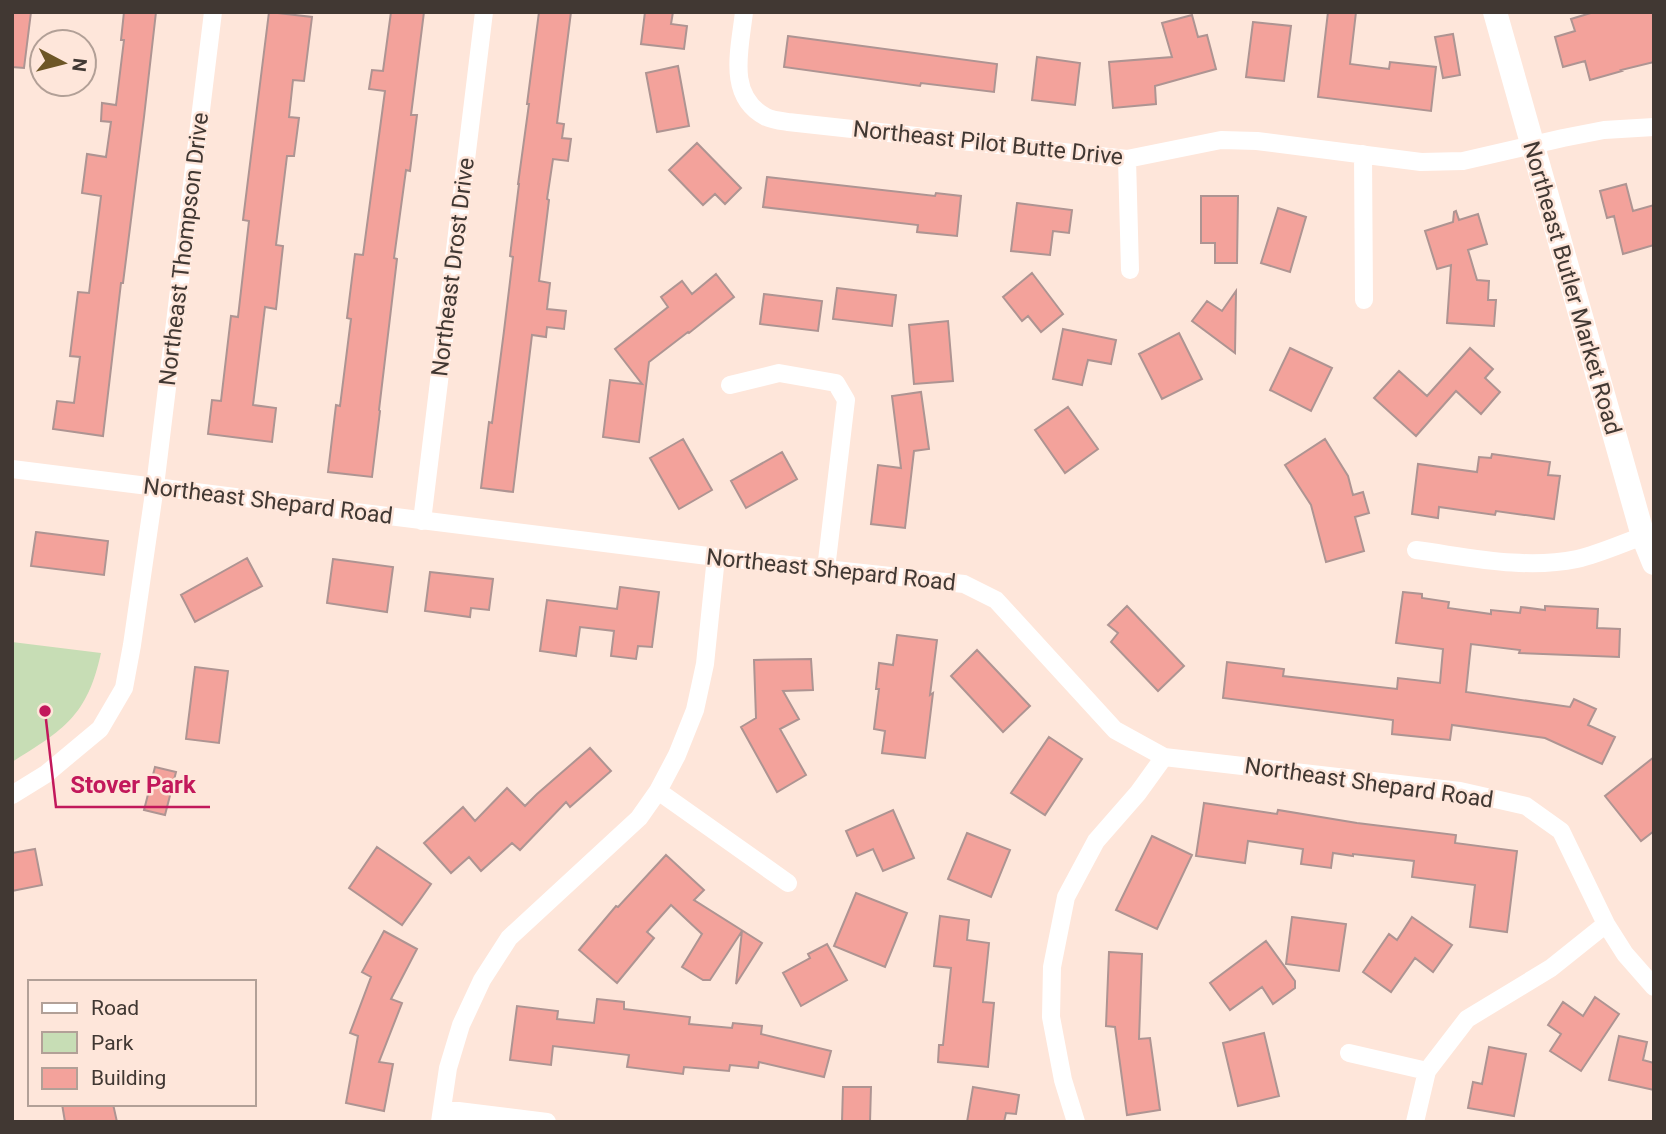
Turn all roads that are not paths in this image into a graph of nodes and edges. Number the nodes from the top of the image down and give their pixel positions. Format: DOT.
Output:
graph roads {
  1 [pos="213,12"];
  2 [pos="484,12"];
  3 [pos="744,12"];
  4 [pos="1495,12"];
  5 [pos="1654,127"];
  6 [pos="1532,146"];
  7 [pos="1363,155"];
  8 [pos="1128,159"];
  9 [pos="1130,270"];
  10 [pos="1364,300"];
  11 [pos="730,385"];
  12 [pos="12,468"];
  13 [pos="155,486"];
  14 [pos="422,521"];
  15 [pos="1643,536"];
  16 [pos="1416,550"];
  17 [pos="716,557"];
  18 [pos="1654,563"];
  19 [pos="826,569"];
  20 [pos="1164,757"];
  21 [pos="658,790"];
  22 [pos="12,794"];
  23 [pos="788,883"];
  24 [pos="1606,925"];
  25 [pos="1654,987"];
  26 [pos="1349,1053"];
  27 [pos="1427,1071"];
  28 [pos="441,1115"];
  29 [pos="547,1122"];
  30 [pos="1076,1122"];
  31 [pos="1415,1122"];
  1 -- 13 [label="street, Northeast Thompson Drive"];
  2 -- 14 [label="street, Northeast Drost Drive"];
  3 -- 8 [label="street, Northeast Pilot Butte Drive"];
  4 -- 6 [label="main road, Northeast Butler Market Road"];
  5 -- 6 [label="street, Northeast Pilot Butte Drive"];
  6 -- 7 [label="street, Northeast Pilot Butte Drive"];
  6 -- 15 [label="main road, Northeast Butler Market Road"];
  7 -- 8 [label="street, Northeast Pilot Butte Drive"];
  7 -- 10 [label="street"];
  8 -- 9 [label="street"];
  11 -- 19 [label="street"];
  12 -- 13 [label="street, Northeast Shepard Road"];
  13 -- 14 [label="street, Northeast Shepard Road"];
  13 -- 22 [label="street, Northeast Thompson Drive"];
  14 -- 17 [label="street, Northeast Shepard Road"];
  15 -- 16 [label="street"];
  15 -- 18 [label="main road, Northeast Butler Market Road"];
  17 -- 19 [label="street, Northeast Shepard Road"];
  17 -- 21 [label="street"];
  19 -- 20 [label="street, Northeast Shepard Road"];
  20 -- 24 [label="street, Northeast Shepard Road"];
  20 -- 30 [label="street"];
  21 -- 23 [label="street"];
  21 -- 28 [label="street"];
  24 -- 25 [label="street, Northeast Shepard Road"];
  24 -- 27 [label="street"];
  26 -- 27 [label="street"];
  27 -- 31 [label="street"];
  28 -- 29 [label="street"];
}
